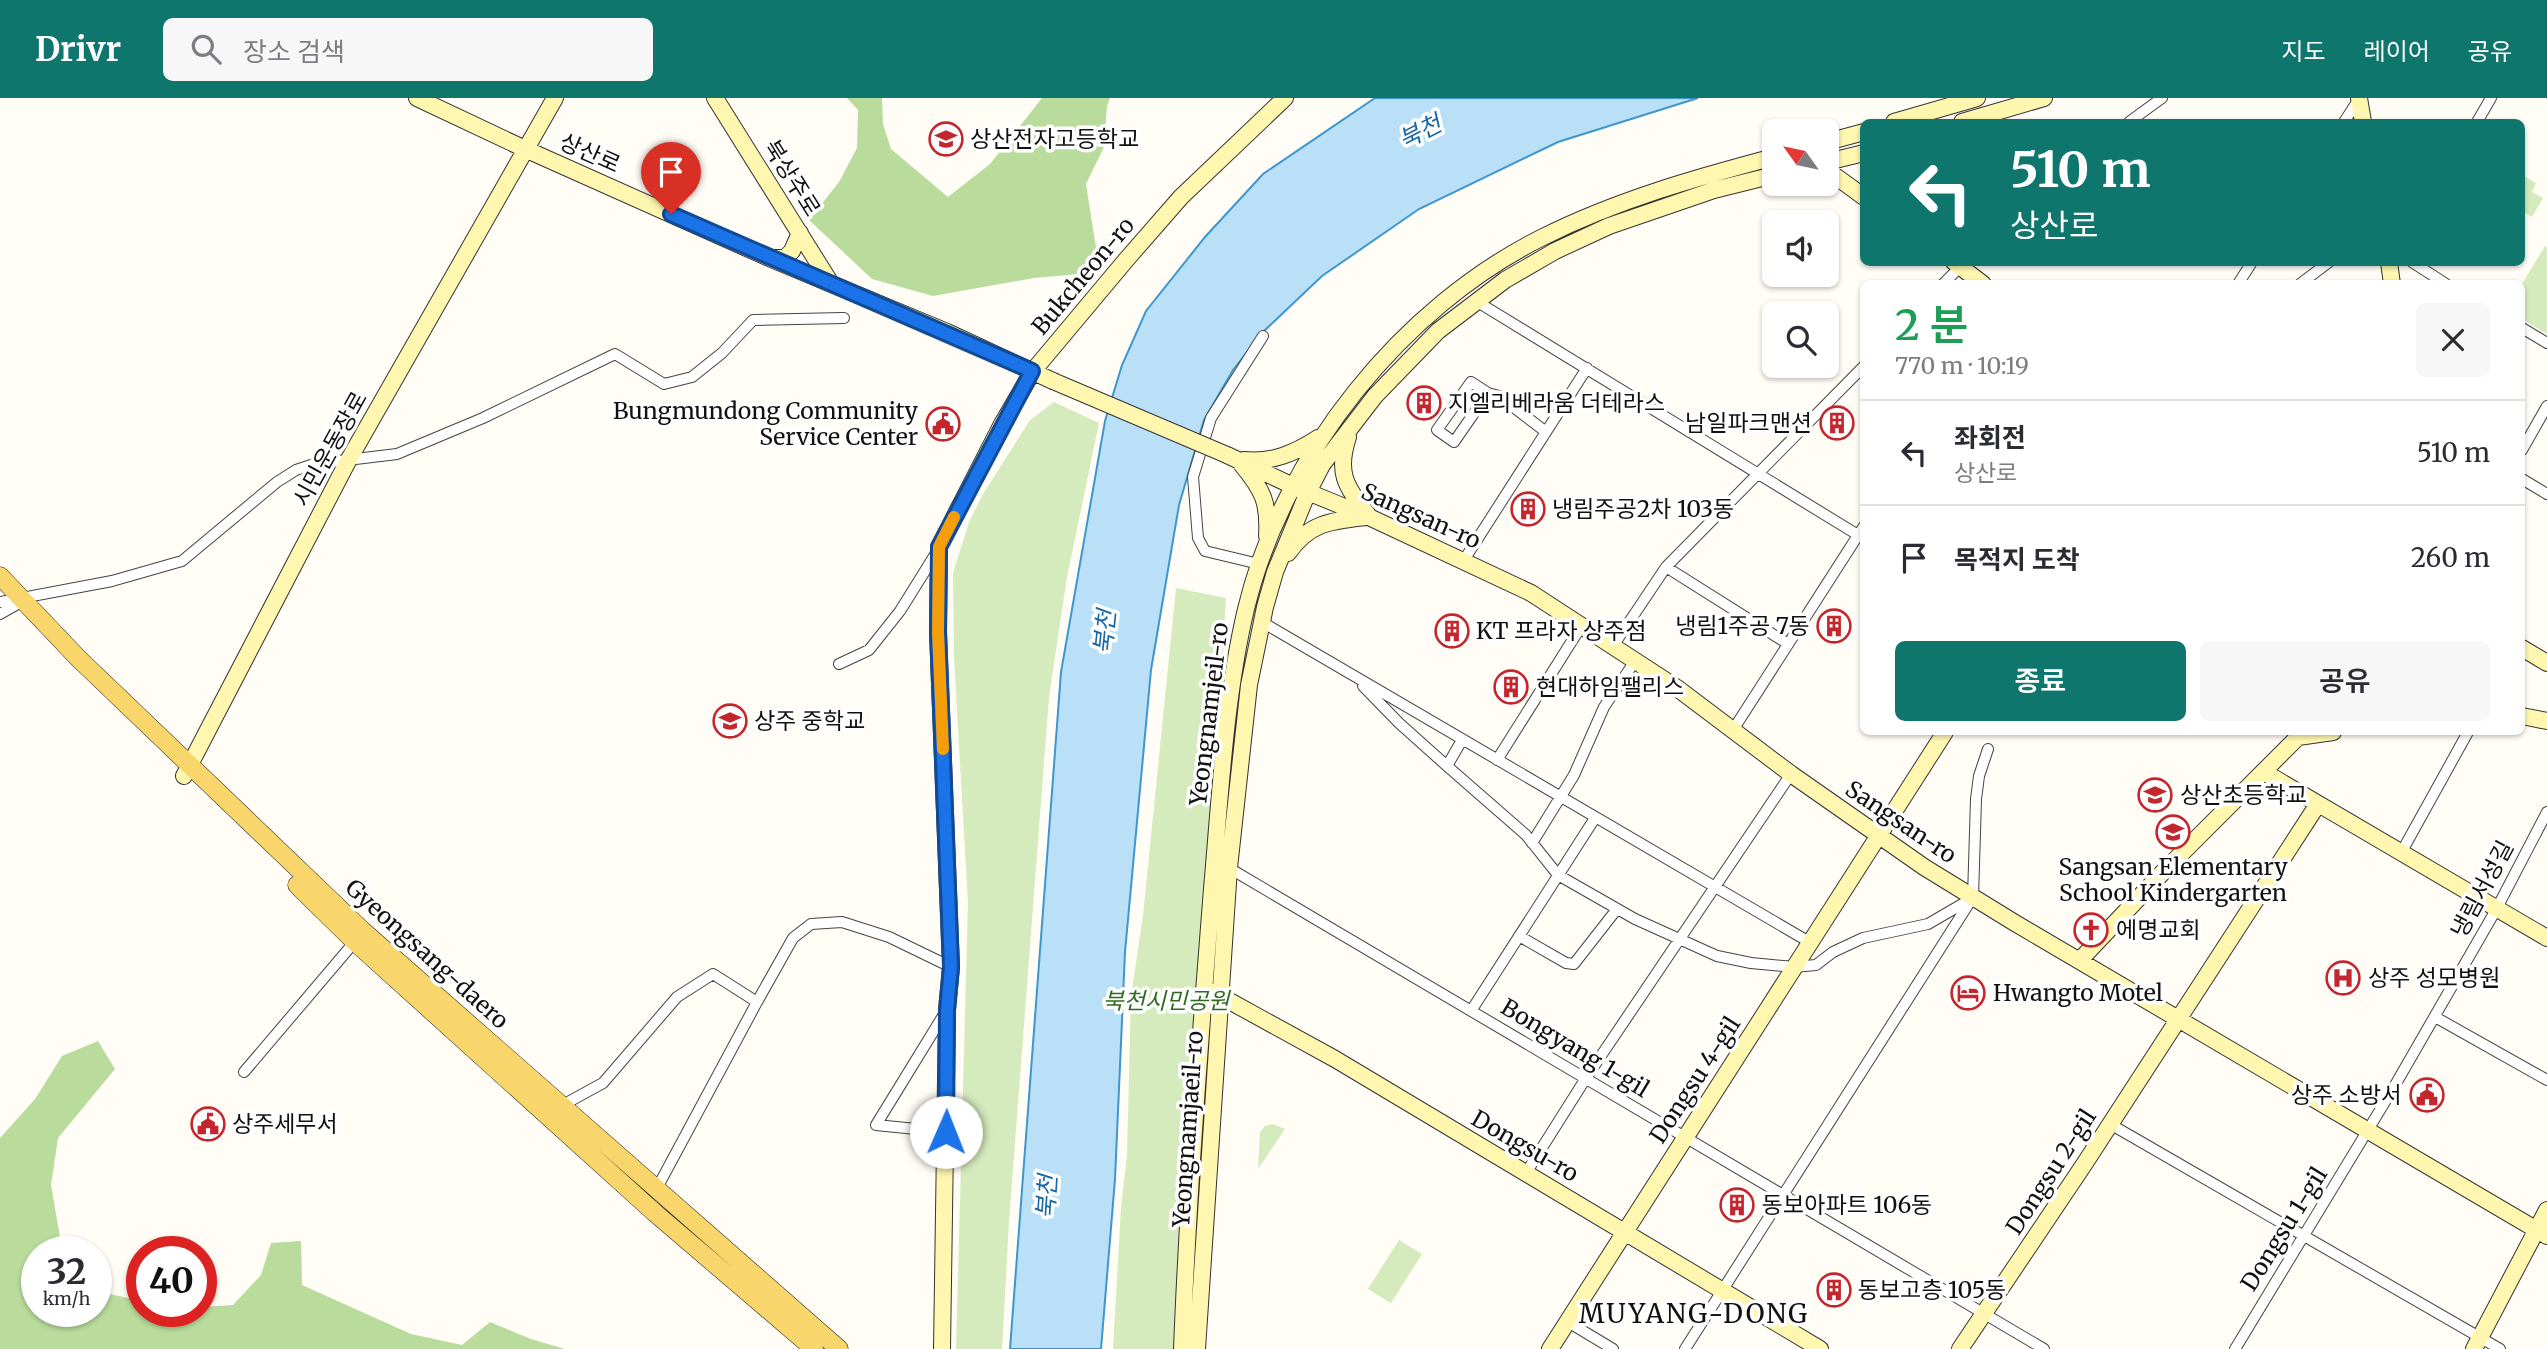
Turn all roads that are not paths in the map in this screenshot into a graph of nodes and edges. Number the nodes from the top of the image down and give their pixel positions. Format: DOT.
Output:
graph roads {
  1 [pos="417,98"];
  2 [pos="555,98"];
  3 [pos="715,98"];
  4 [pos="1285,98"];
  5 [pos="1977,98"];
  6 [pos="2044,98"];
  7 [pos="2162,98"];
  8 [pos="2491,98"];
  9 [pos="2359,99"];
  10 [pos="1904,119"];
  11 [pos="1972,119"];
  12 [pos="2133,119"];
  13 [pos="2346,119"];
  14 [pos="2362,119"];
  15 [pos="2479,119"];
  16 [pos="1860,133"];
  17 [pos="1839,139"];
  18 [pos="525,149"];
  19 [pos="1860,154"];
  20 [pos="1839,159"];
  21 [pos="1762,160"];
  22 [pos="1762,178"];
  23 [pos="1839,179"];
  24 [pos="1860,194"];
  25 [pos="800,233"];
  26 [pos="769,258"];
  27 [pos="1957,266"];
  28 [pos="1961,266"];
  29 [pos="2324,266"];
  30 [pos="2418,266"];
  31 [pos="1946,280"];
  32 [pos="1978,280"];
  33 [pos="2305,280"];
  34 [pos="2440,280"];
  35 [pos="830,282"];
  36 [pos="1476,301"];
  37 [pos="844,318"];
  38 [pos="2525,330"];
  39 [pos="1264,336"];
  40 [pos="2547,343"];
  41 [pos="1587,368"];
  42 [pos="1860,370"];
  43 [pos="1032,371"];
  44 [pos="1488,393"];
  45 [pos="2547,406"];
  46 [pos="1353,423"];
  47 [pos="1546,432"];
  48 [pos="1321,437"];
  49 [pos="2525,445"];
  50 [pos="1233,457"];
  51 [pos="348,461"];
  52 [pos="1757,473"];
  53 [pos="2525,481"];
  54 [pos="1301,489"];
  55 [pos="2547,494"];
  56 [pos="1370,517"];
  57 [pos="1860,530"];
  58 [pos="1860,533"];
  59 [pos="939,547"];
  60 [pos="1266,547"];
  61 [pos="1464,560"];
  62 [pos="1259,564"];
  63 [pos="1666,567"];
  64 [pos="1275,572"];
  65 [pos="0,576"];
  66 [pos="9,602"];
  67 [pos="1262,622"];
  68 [pos="1582,625"];
  69 [pos="1788,644"];
  70 [pos="1613,646"];
  71 [pos="2525,650"];
  72 [pos="1635,661"];
  73 [pos="839,663"];
  74 [pos="2547,663"];
  75 [pos="1352,675"];
  76 [pos="2525,717"];
  77 [pos="2547,721"];
  78 [pos="1733,730"];
  79 [pos="1943,735"];
  80 [pos="2312,735"];
  81 [pos="2466,735"];
  82 [pos="1462,740"];
  83 [pos="1987,749"];
  84 [pos="1497,760"];
  85 [pos="1447,766"];
  86 [pos="187,771"];
  87 [pos="2264,772"];
  88 [pos="1791,774"];
  89 [pos="1560,798"];
  90 [pos="2318,804"];
  91 [pos="2547,812"];
  92 [pos="1595,818"];
  93 [pos="1878,836"];
  94 [pos="1532,844"];
  95 [pos="2400,853"];
  96 [pos="1229,868"];
  97 [pos="1558,875"];
  98 [pos="1714,887"];
  99 [pos="1973,897"];
  100 [pos="2497,908"];
  101 [pos="1617,909"];
  102 [pos="359,936"];
  103 [pos="1519,936"];
  104 [pos="2547,938"];
  105 [pos="1680,940"];
  106 [pos="1811,943"];
  107 [pos="2080,960"];
  108 [pos="951,967"];
  109 [pos="1794,968"];
  110 [pos="1204,988"];
  111 [pos="1220,995"];
  112 [pos="757,1002"];
  113 [pos="947,1010"];
  114 [pos="1471,1011"];
  115 [pos="2435,1017"];
  116 [pos="2177,1018"];
  117 [pos="244,1072"];
  118 [pos="1586,1078"];
  119 [pos="2547,1080"];
  120 [pos="561,1107"];
  121 [pos="2110,1124"];
  122 [pos="2369,1130"];
  123 [pos="946,1132"];
  124 [pos="1685,1137"];
  125 [pos="1525,1172"];
  126 [pos="656,1190"];
  127 [pos="1782,1195"];
  128 [pos="2547,1210"];
  129 [pos="1625,1231"];
  130 [pos="2541,1233"];
  131 [pos="2305,1235"];
  132 [pos="1722,1290"];
  133 [pos="1983,1313"];
  134 [pos="1568,1322"];
  135 [pos="2477,1343"];
  136 [pos="814,1349"];
  137 [pos="838,1349"];
  138 [pos="942,1349"];
  139 [pos="1182,1349"];
  140 [pos="1197,1349"];
  141 [pos="1550,1349"];
  142 [pos="1613,1349"];
  143 [pos="1685,1349"];
  144 [pos="1820,1349"];
  145 [pos="1960,1349"];
  146 [pos="2044,1349"];
  147 [pos="2235,1349"];
  148 [pos="2500,1349"];
  1 -- 18 [label="street, 상산로"];
  2 -- 18 [label="street, 시민운동장로"];
  3 -- 25 [label="street, 북상주로"];
  4 -- 43 [label="street, Bukcheon-ro"];
  5 -- 10 [label="street"];
  6 -- 11 [label="street"];
  7 -- 12 [label="street"];
  8 -- 15 [label="street"];
  9 -- 13 [label="street"];
  9 -- 14 [label="street"];
  16 -- 17 [label="street"];
  18 -- 26 [label="street, 상산로"];
  18 -- 51 [label="street, 시민운동장로"];
  19 -- 20 [label="street"];
  21 -- 48 [label="street, Yeongnamjeil-ro"];
  22 -- 36 [label="street, Yeongnamjaeil-ro"];
  23 -- 24 [label="street"];
  25 -- 26 [label="street"];
  25 -- 35 [label="street, 북상주로"];
  26 -- 35 [label="street, 상산로"];
  27 -- 31 [label="street"];
  28 -- 32 [label="street"];
  29 -- 33 [label="street"];
  30 -- 34 [label="street"];
  35 -- 43 [label="street, 상산로"];
  36 -- 41 [label="street"];
  36 -- 46 [label="street, Yeongnamjaeil-ro"];
  37 -- 51 [label="street"];
  38 -- 40 [label="street"];
  39 -- 62 [label="street"];
  41 -- 47 [label="street"];
  41 -- 52 [label="street"];
  42 -- 52 [label="street"];
  43 -- 50 [label="street, 상산로, bridge"];
  43 -- 59 [label="street, Bukcheon-ro"];
  44 -- 44 [label="street"];
  44 -- 47 [label="street"];
  45 -- 49 [label="street"];
  46 -- 54 [label="street, Yeongnamjaeil-ro"];
  46 -- 56 [label="street"];
  47 -- 61 [label="street"];
  48 -- 50 [label="street"];
  48 -- 54 [label="street, Yeongnamjeil-ro"];
  50 -- 54 [label="street, Sangsan-ro"];
  50 -- 60 [label="street"];
  51 -- 66 [label="street"];
  51 -- 86 [label="street, 시민운동장로"];
  52 -- 57 [label="street"];
  52 -- 63 [label="street"];
  53 -- 55 [label="street"];
  54 -- 56 [label="street, Sangsan-ro"];
  54 -- 60 [label="street, Yeongnamjeil-ro"];
  54 -- 64 [label="street, Yeongnamjaeil-ro"];
  56 -- 61 [label="street, Sangsan-ro"];
  56 -- 64 [label="street"];
  58 -- 69 [label="street"];
  59 -- 73 [label="street"];
  59 -- 108 [label="street, Bukcheon-ro"];
  60 -- 62 [label="street, Yeongnamjeil-ro"];
  61 -- 68 [label="street, Sangsan-ro"];
  62 -- 110 [label="street, Yeongnamjeil-ro"];
  63 -- 69 [label="street"];
  63 -- 70 [label="street"];
  64 -- 67 [label="street, Yeongnamjaeil-ro"];
  65 -- 66 [label="main road, Gyeongsang-daero"];
  66 -- 86 [label="main road, Gyeongsang-daero"];
  67 -- 75 [label="street"];
  67 -- 96 [label="street, Yeongnamjaeil-ro"];
  68 -- 70 [label="street, Sangsan-ro"];
  68 -- 84 [label="street"];
  69 -- 78 [label="street"];
  70 -- 72 [label="street, Sangsan-ro"];
  71 -- 74 [label="street"];
  72 -- 78 [label="street, Sangsan-ro"];
  72 -- 89 [label="street"];
  75 -- 82 [label="street"];
  75 -- 85 [label="street"];
  76 -- 77 [label="street"];
  78 -- 88 [label="street, Sangsan-ro"];
  79 -- 93 [label="street, Dongsu 4-gil"];
  80 -- 87 [label="street"];
  81 -- 95 [label="street"];
  82 -- 84 [label="street"];
  82 -- 85 [label="street"];
  83 -- 99 [label="street"];
  84 -- 89 [label="street"];
  85 -- 94 [label="street"];
  86 -- 102 [label="main road, Gyeongsang-daero"];
  87 -- 90 [label="street"];
  87 -- 107 [label="street"];
  88 -- 93 [label="street, Sangsan-ro"];
  88 -- 98 [label="street"];
  89 -- 92 [label="street"];
  89 -- 94 [label="street"];
  90 -- 95 [label="street"];
  90 -- 116 [label="street, Dongsu 2-gil"];
  91 -- 100 [label="street, 냉림서성길"];
  92 -- 97 [label="street"];
  92 -- 98 [label="street"];
  93 -- 99 [label="street, Sangsan-ro"];
  93 -- 106 [label="street, Dongsu 4-gil"];
  94 -- 97 [label="street"];
  95 -- 100 [label="street"];
  96 -- 111 [label="street, Yeongnamjaeil-ro"];
  96 -- 114 [label="street, Bongyang 1-gil"];
  97 -- 101 [label="street"];
  97 -- 103 [label="street"];
  98 -- 105 [label="street"];
  98 -- 106 [label="street"];
  99 -- 107 [label="street, Sangsan-ro"];
  99 -- 109 [label="street"];
  99 -- 127 [label="street"];
  100 -- 104 [label="street"];
  100 -- 115 [label="street, 냉림서성길"];
  101 -- 103 [label="street"];
  101 -- 105 [label="street"];
  102 -- 117 [label="street"];
  102 -- 120 [label="main road, Gyeongsang-daero"];
  102 -- 136 [label="main road, Gyeongsang-daero"];
  103 -- 114 [label="street"];
  105 -- 109 [label="street"];
  105 -- 118 [label="street"];
  106 -- 109 [label="street, Dongsu 4-gil"];
  107 -- 116 [label="street, Sangsan-ro"];
  108 -- 112 [label="street"];
  108 -- 113 [label="street, Bukcheon-ro"];
  109 -- 124 [label="street, Dongsu 4-gil"];
  110 -- 111 [label="street, Dongsu-ro"];
  110 -- 139 [label="street, Yeongnamjeil-ro"];
  111 -- 125 [label="street, Dongsu-ro"];
  111 -- 140 [label="street, Yeongnamjaeil-ro"];
  112 -- 120 [label="street"];
  112 -- 126 [label="street"];
  113 -- 123 [label="street, Bukcheon-ro"];
  113 -- 123 [label="street"];
  114 -- 118 [label="street, Bongyang 1-gil"];
  115 -- 119 [label="street"];
  115 -- 122 [label="street, 냉림서성길"];
  116 -- 121 [label="street, Dongsu 2-gil"];
  116 -- 122 [label="street, Sangsan-ro"];
  118 -- 124 [label="street, Bongyang 1-gil"];
  118 -- 125 [label="street"];
  120 -- 126 [label="main road, Gyeongsang-daero"];
  121 -- 131 [label="street"];
  121 -- 133 [label="street, Dongsu 2-gil"];
  122 -- 130 [label="street, Sangsan-ro"];
  122 -- 131 [label="street, Dongsu 1-gil"];
  123 -- 138 [label="street, Bukcheon-ro"];
  124 -- 127 [label="street, Bongyang 1-gil"];
  124 -- 129 [label="street, Dongsu 4-gil"];
  125 -- 129 [label="street, Dongsu-ro"];
  126 -- 137 [label="main road, Gyeongsang-daero"];
  127 -- 132 [label="street"];
  127 -- 133 [label="street, Bongyang 1-gil"];
  128 -- 130 [label="street"];
  129 -- 132 [label="street, Dongsu-ro"];
  129 -- 134 [label="street, Dongsu 4-gil"];
  130 -- 135 [label="street"];
  131 -- 135 [label="street"];
  131 -- 147 [label="street, Dongsu 1-gil"];
  132 -- 143 [label="street"];
  132 -- 144 [label="street, Dongsu-ro"];
  133 -- 145 [label="street, Dongsu 2-gil"];
  133 -- 146 [label="street, Bongyang 1-gil"];
  134 -- 141 [label="street, Dongsu 4-gil"];
  134 -- 142 [label="street"];
  135 -- 148 [label="street"];
}
